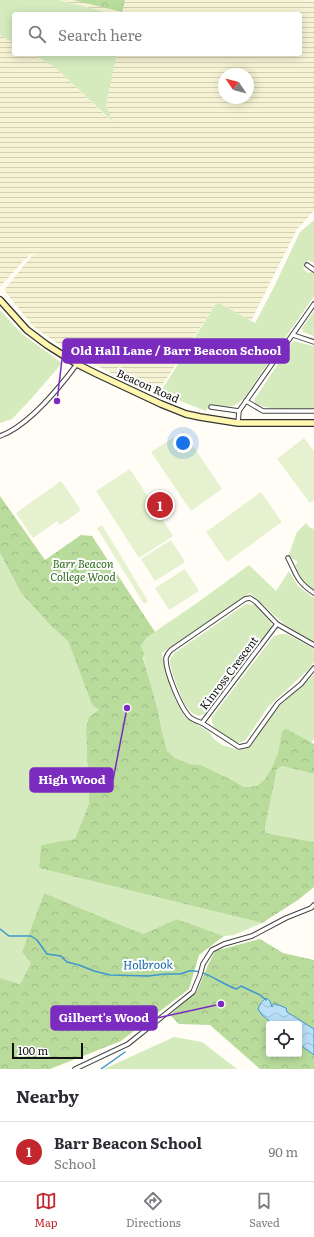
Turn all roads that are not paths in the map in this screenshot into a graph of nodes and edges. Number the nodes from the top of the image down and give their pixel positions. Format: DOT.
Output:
graph roads {
  1 [pos="307,265"];
  2 [pos="314,270"];
  3 [pos="0,300"];
  4 [pos="314,304"];
  5 [pos="293,335"];
  6 [pos="314,342"];
  7 [pos="77,364"];
  8 [pos="246,401"];
  9 [pos="211,407"];
  10 [pos="314,411"];
  11 [pos="240,412"];
  12 [pos="238,423"];
  13 [pos="314,423"];
  14 [pos="0,436"];
  15 [pos="288,558"];
  16 [pos="295,562"];
  17 [pos="291,563"];
  18 [pos="314,593"];
  19 [pos="277,624"];
  20 [pos="314,645"];
  21 [pos="314,668"];
  22 [pos="202,723"];
  23 [pos="314,905"];
  24 [pos="75,1069"];
  1 -- 2 [label="street"];
  3 -- 7 [label="main road, Beacon Road"];
  4 -- 5 [label="street"];
  5 -- 6 [label="street"];
  5 -- 8 [label="street"];
  7 -- 12 [label="main road, Beacon Road"];
  7 -- 14 [label="street"];
  8 -- 10 [label="street"];
  8 -- 11 [label="street"];
  9 -- 11 [label="street"];
  11 -- 12 [label="street"];
  12 -- 13 [label="main road, Beacon Road"];
  15 -- 17 [label="street"];
  16 -- 17 [label="street"];
  17 -- 18 [label="street"];
  19 -- 20 [label="street"];
  19 -- 22 [label="street, Kinross Crescent"];
  19 -- 22 [label="street"];
  21 -- 22 [label="street, Kinross Crescent"];
  23 -- 24 [label="street"];
}
